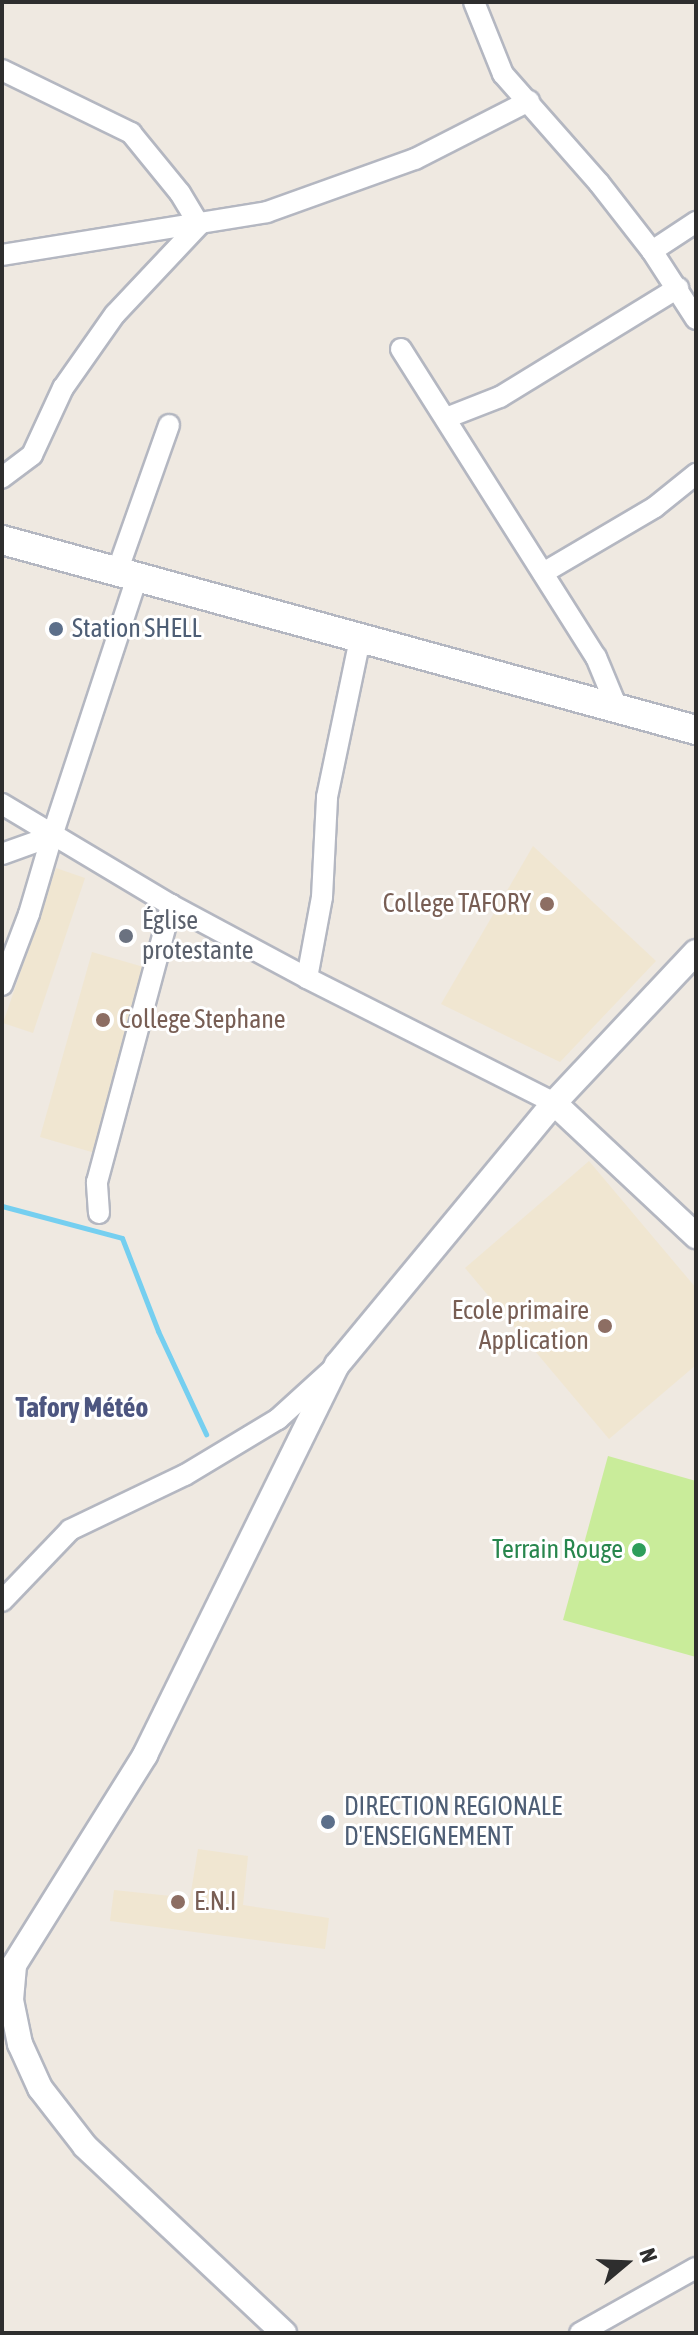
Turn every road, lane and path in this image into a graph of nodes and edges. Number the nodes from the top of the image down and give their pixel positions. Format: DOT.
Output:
graph roads {
  1 [pos="474,2"];
  2 [pos="2,70"];
  3 [pos="529,101"];
  4 [pos="696,222"];
  5 [pos="199,225"];
  6 [pos="652,251"];
  7 [pos="2,255"];
  8 [pos="678,288"];
  9 [pos="696,319"];
  10 [pos="401,349"];
  11 [pos="446,418"];
  12 [pos="169,425"];
  13 [pos="696,474"];
  14 [pos="2,478"];
  15 [pos="2,540"];
  16 [pos="543,573"];
  17 [pos="127,575"];
  18 [pos="360,639"];
  19 [pos="618,710"];
  20 [pos="696,730"];
  21 [pos="2,804"];
  22 [pos="52,836"];
  23 [pos="2,854"];
  24 [pos="171,905"];
  25 [pos="696,952"];
  26 [pos="307,978"];
  27 [pos="2,985"];
  28 [pos="554,1103"];
  29 [pos="99,1213"];
  30 [pos="696,1236"];
  31 [pos="337,1365"];
  32 [pos="2,1601"];
  33 [pos="696,2268"];
  34 [pos="284,2333"];
  35 [pos="580,2333"];
  1 -- 3 [label="street"];
  2 -- 5 [label="street"];
  3 -- 5 [label="street"];
  3 -- 6 [label="street"];
  4 -- 6 [label="street"];
  5 -- 7 [label="street"];
  5 -- 14 [label="street"];
  6 -- 8 [label="street"];
  8 -- 9 [label="street"];
  8 -- 11 [label="street"];
  10 -- 11 [label="street"];
  11 -- 16 [label="street"];
  12 -- 17 [label="street"];
  13 -- 16 [label="street"];
  15 -- 17 [label="main road"];
  16 -- 19 [label="street"];
  17 -- 18 [label="main road"];
  17 -- 22 [label="street"];
  18 -- 19 [label="main road"];
  18 -- 26 [label="street"];
  19 -- 20 [label="main road"];
  21 -- 22 [label="street"];
  22 -- 23 [label="street"];
  22 -- 24 [label="street"];
  22 -- 27 [label="street"];
  24 -- 26 [label="street"];
  24 -- 29 [label="street"];
  25 -- 28 [label="street"];
  26 -- 28 [label="street"];
  28 -- 30 [label="street"];
  28 -- 31 [label="street"];
  31 -- 32 [label="street"];
  31 -- 34 [label="street"];
  33 -- 35 [label="street"];
}
